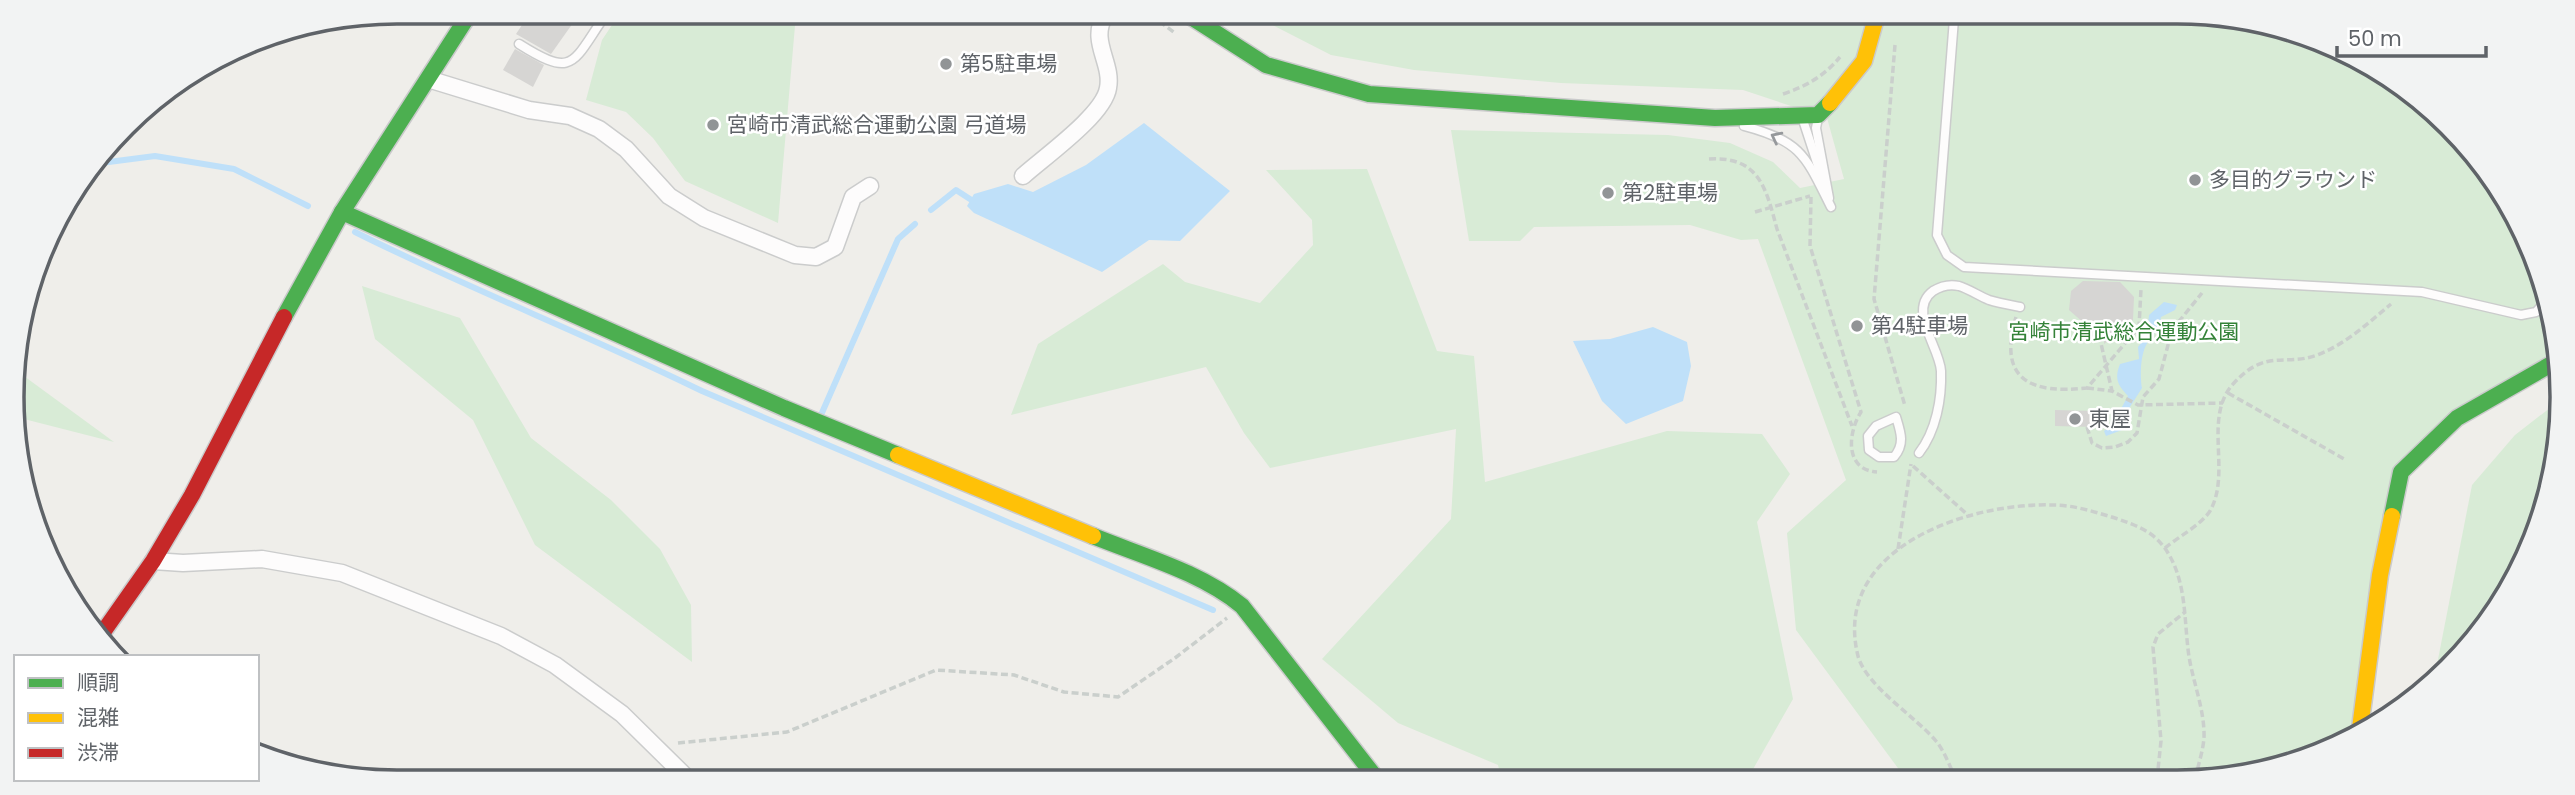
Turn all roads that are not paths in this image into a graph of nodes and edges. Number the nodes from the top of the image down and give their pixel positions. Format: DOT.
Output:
graph roads {
  1 [pos="463,24"];
  2 [pos="599,24"];
  3 [pos="1100,24"];
  4 [pos="1202,24"];
  5 [pos="1875,24"];
  6 [pos="1954,24"];
  7 [pos="519,44"];
  8 [pos="428,79"];
  9 [pos="1801,115"];
  10 [pos="1818,115"];
  11 [pos="1715,118"];
  12 [pos="1023,176"];
  13 [pos="870,186"];
  14 [pos="1831,208"];
  15 [pos="342,212"];
  16 [pos="2020,307"];
  17 [pos="2539,308"];
  18 [pos="2549,365"];
  19 [pos="1896,417"];
  20 [pos="1919,453"];
  21 [pos="153,561"];
  22 [pos="102,626"];
  23 [pos="2361,723"];
  24 [pos="679,770"];
  25 [pos="1370,770"];
  1 -- 8 [label="street"];
  2 -- 7 [label="lane"];
  3 -- 12 [label="street"];
  4 -- 11 [label="street"];
  5 -- 10 [label="street"];
  6 -- 17 [label="lane"];
  8 -- 13 [label="street"];
  8 -- 15 [label="street"];
  9 -- 10 [label="street"];
  9 -- 11 [label="street"];
  9 -- 14 [label="lane"];
  10 -- 14 [label="lane"];
  14 -- 11 [label="lane, one-way"];
  15 -- 21 [label="street"];
  15 -- 25 [label="street"];
  16 -- 20 [label="lane"];
  18 -- 23 [label="street"];
  19 -- 19 [label="lane"];
  21 -- 22 [label="street"];
  21 -- 24 [label="street"];
}
